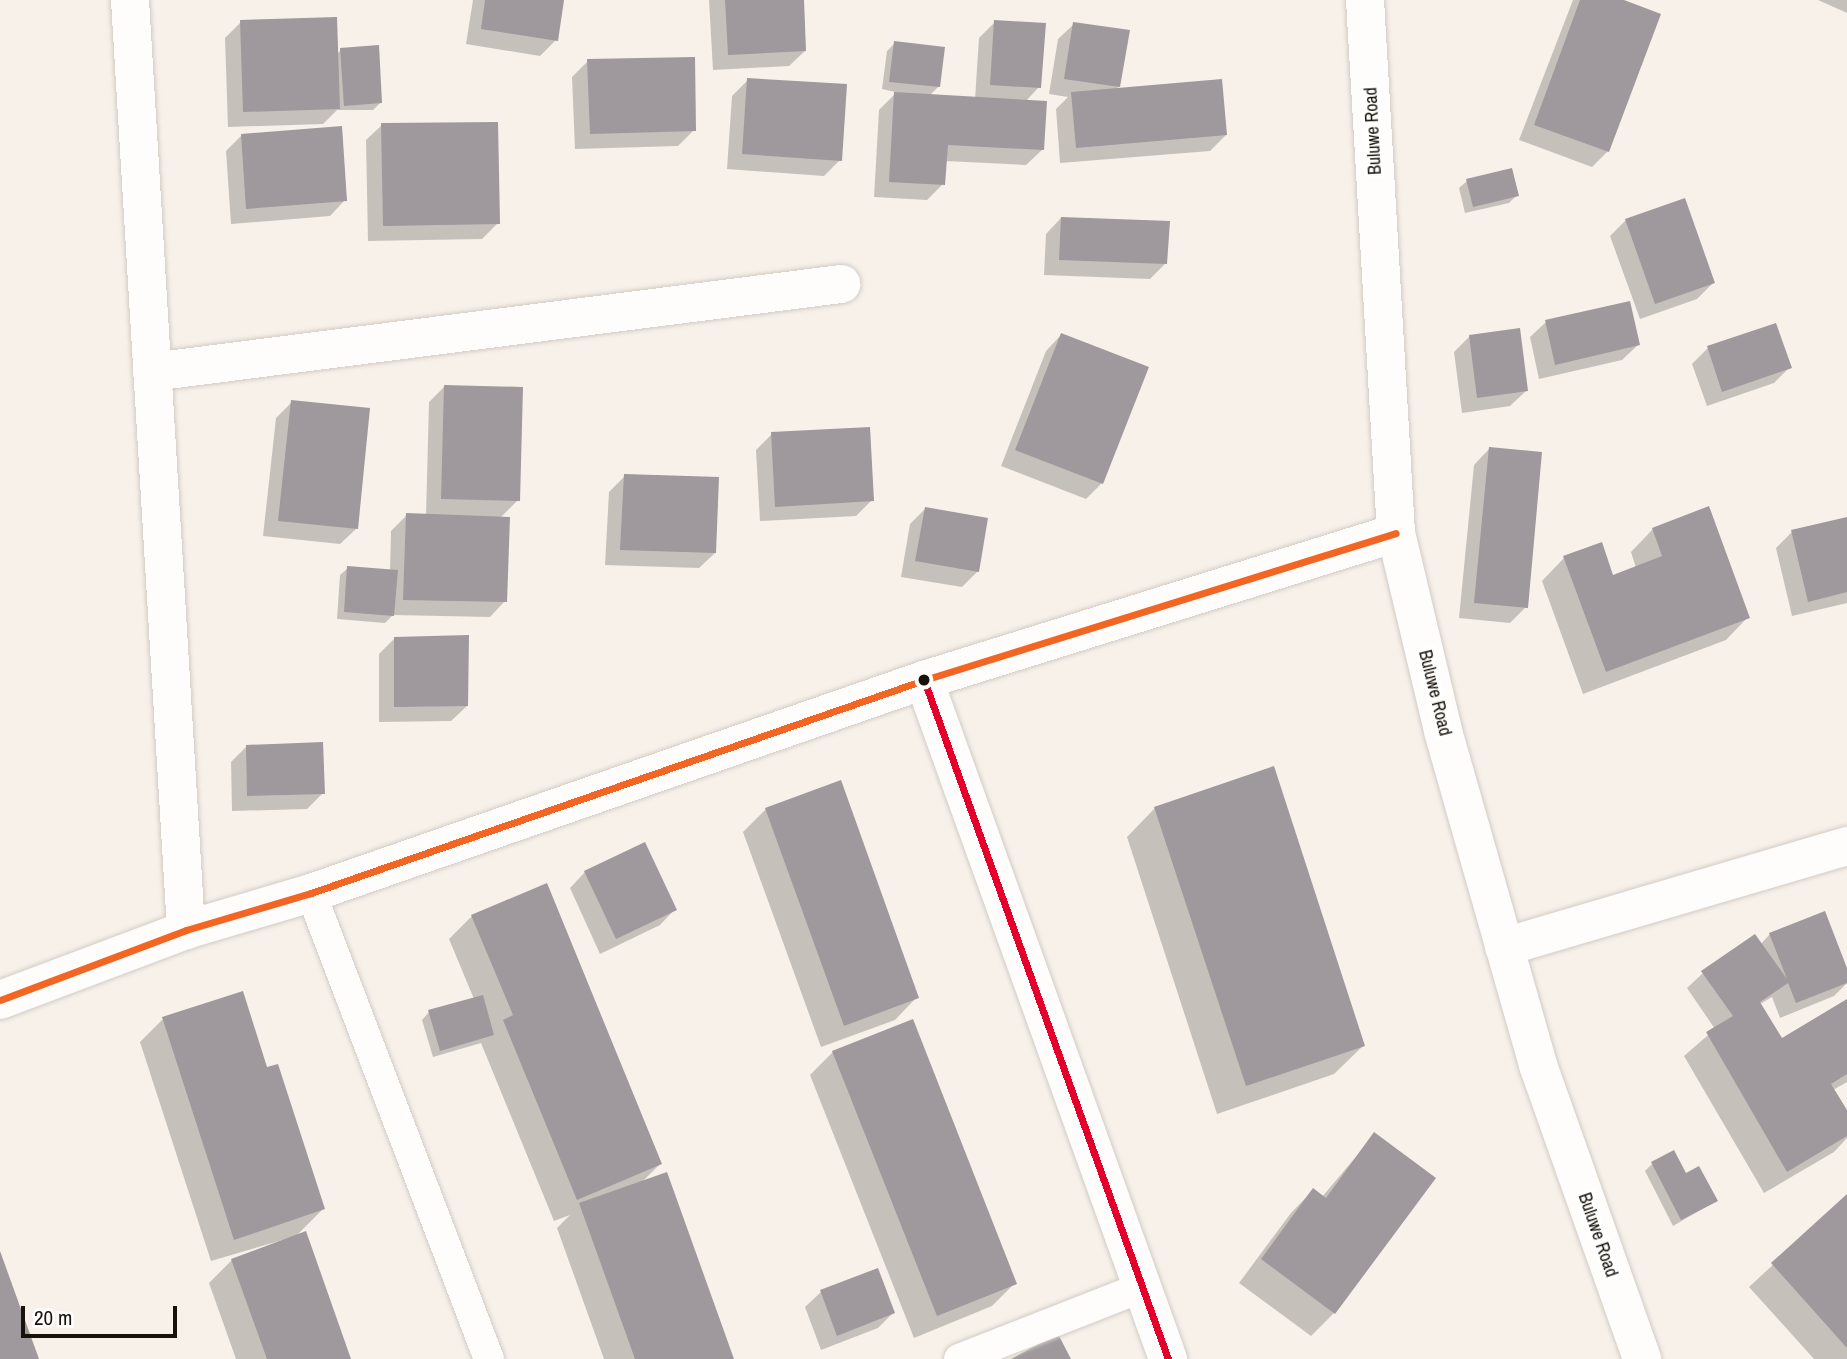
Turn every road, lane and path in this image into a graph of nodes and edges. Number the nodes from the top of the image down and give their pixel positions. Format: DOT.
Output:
graph roads {
  1 [pos="130,0"];
  2 [pos="1365,0"];
  3 [pos="841,284"];
  4 [pos="152,372"];
  5 [pos="1396,533"];
  6 [pos="924,680"];
  7 [pos="1847,846"];
  8 [pos="311,893"];
  9 [pos="186,930"];
  10 [pos="1504,947"];
  11 [pos="0,1000"];
  12 [pos="1143,1287"];
  13 [pos="489,1359"];
  14 [pos="959,1359"];
  15 [pos="1168,1359"];
  16 [pos="1642,1359"];
  1 -- 4 [label="street"];
  2 -- 5 [label="street, Buluwe Road"];
  3 -- 4 [label="street"];
  4 -- 9 [label="street"];
  5 -- 6 [label="street"];
  5 -- 10 [label="street, Buluwe Road"];
  6 -- 8 [label="street"];
  6 -- 12 [label="street"];
  7 -- 10 [label="street"];
  8 -- 9 [label="street"];
  8 -- 13 [label="lane"];
  9 -- 11 [label="street"];
  10 -- 16 [label="street, Buluwe Road"];
  12 -- 14 [label="lane"];
  12 -- 15 [label="street"];
}
